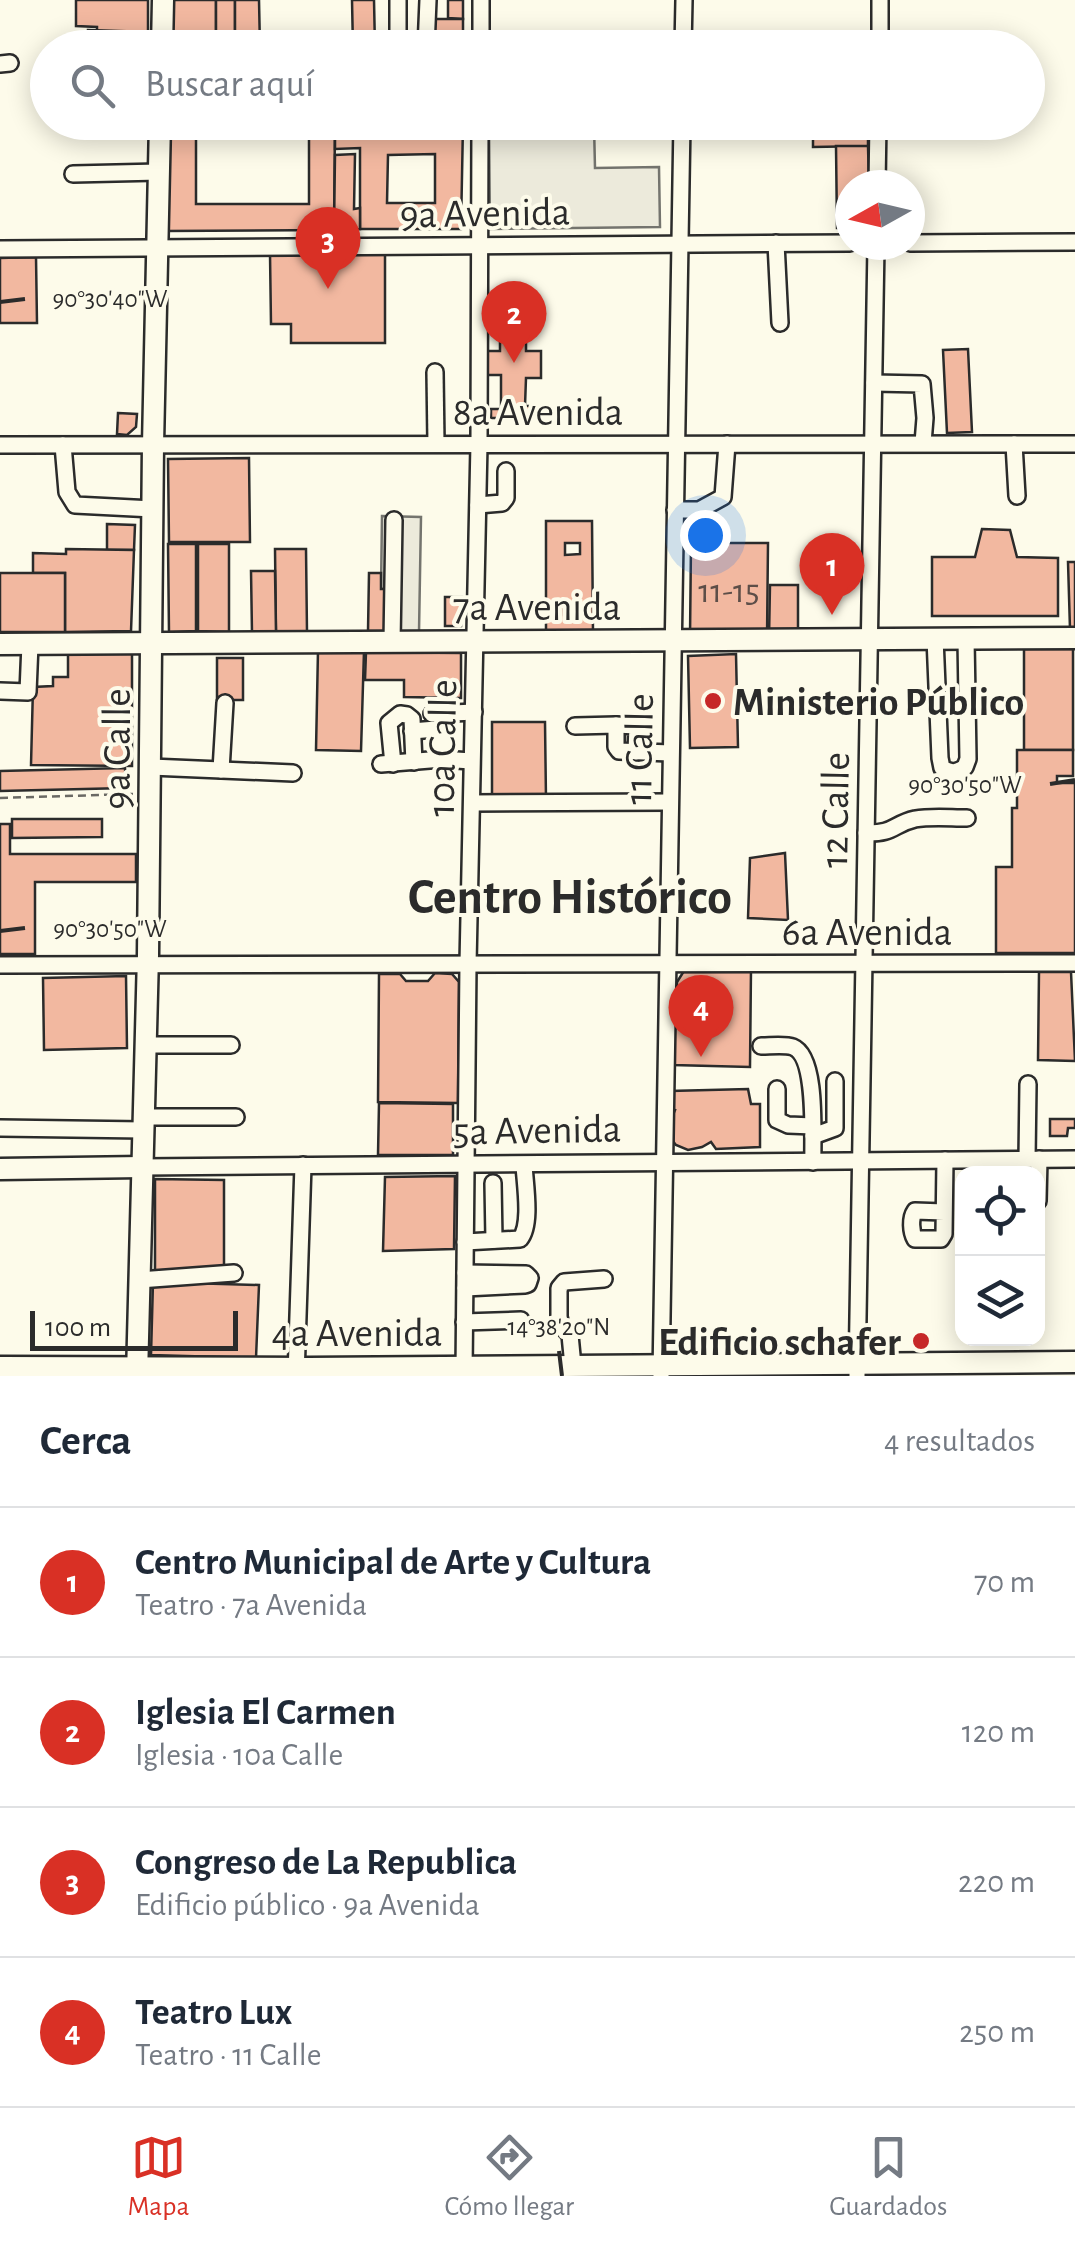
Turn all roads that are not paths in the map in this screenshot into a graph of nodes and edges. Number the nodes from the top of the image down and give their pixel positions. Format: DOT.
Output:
graph roads {
  1 [pos="163,0"];
  2 [pos="398,0"];
  3 [pos="428,0"];
  4 [pos="481,0"];
  5 [pos="684,0"];
  6 [pos="880,0"];
  7 [pos="162,30"];
  8 [pos="398,30"];
  9 [pos="427,30"];
  10 [pos="481,30"];
  11 [pos="683,30"];
  12 [pos="880,30"];
  13 [pos="160,140"];
  14 [pos="480,140"];
  15 [pos="682,140"];
  16 [pos="878,140"];
  17 [pos="877,170"];
  18 [pos="159,172"];
  19 [pos="72,174"];
  20 [pos="1075,242"];
  21 [pos="680,243"];
  22 [pos="776,243"];
  23 [pos="835,243"];
  24 [pos="925,243"];
  25 [pos="478,245"];
  26 [pos="157,246"];
  27 [pos="0,248"];
  28 [pos="876,260"];
  29 [pos="780,323"];
  30 [pos="435,372"];
  31 [pos="874,383"];
  32 [pos="63,444"];
  33 [pos="436,444"];
  34 [pos="479,444"];
  35 [pos="676,444"];
  36 [pos="727,444"];
  37 [pos="873,444"];
  38 [pos="923,444"];
  39 [pos="1014,444"];
  40 [pos="1075,444"];
  41 [pos="0,445"];
  42 [pos="153,445"];
  43 [pos="506,471"];
  44 [pos="1017,496"];
  45 [pos="478,505"];
  46 [pos="153,509"];
  47 [pos="675,510"];
  48 [pos="394,520"];
  49 [pos="935,638"];
  50 [pos="1075,638"];
  51 [pos="870,639"];
  52 [pos="966,639"];
  53 [pos="672,640"];
  54 [pos="392,642"];
  55 [pos="476,642"];
  56 [pos="152,643"];
  57 [pos="0,644"];
  58 [pos="30,644"];
  59 [pos="0,692"];
  60 [pos="225,703"];
  61 [pos="474,712"];
  62 [pos="432,714"];
  63 [pos="575,726"];
  64 [pos="412,730"];
  65 [pos="670,753"];
  66 [pos="442,760"];
  67 [pos="471,761"];
  68 [pos="414,762"];
  69 [pos="151,767"];
  70 [pos="221,770"];
  71 [pos="293,773"];
  72 [pos="472,802"];
  73 [pos="669,802"];
  74 [pos="967,818"];
  75 [pos="866,834"];
  76 [pos="864,963"];
  77 [pos="1075,963"];
  78 [pos="468,964"];
  79 [pos="667,964"];
  80 [pos="0,965"];
  81 [pos="148,965"];
  82 [pos="146,1045"];
  83 [pos="231,1045"];
  84 [pos="761,1046"];
  85 [pos="862,1080"];
  86 [pos="812,1082"];
  87 [pos="835,1082"];
  88 [pos="1028,1084"];
  89 [pos="777,1089"];
  90 [pos="236,1117"];
  91 [pos="144,1124"];
  92 [pos="0,1128"];
  93 [pos="813,1131"];
  94 [pos="1075,1158"];
  95 [pos="1033,1159"];
  96 [pos="945,1160"];
  97 [pos="861,1161"];
  98 [pos="813,1162"];
  99 [pos="663,1163"];
  100 [pos="524,1165"];
  101 [pos="303,1166"];
  102 [pos="466,1166"];
  103 [pos="1034,1166"];
  104 [pos="142,1167"];
  105 [pos="0,1169"];
  106 [pos="493,1183"];
  107 [pos="944,1212"];
  108 [pos="494,1240"];
  109 [pos="465,1242"];
  110 [pos="234,1273"];
  111 [pos="604,1279"];
  112 [pos="139,1280"];
  113 [pos="521,1320"];
  114 [pos="464,1322"];
  115 [pos="1075,1362"];
  116 [pos="573,1366"];
  117 [pos="0,1367"];
  118 [pos="768,1370"];
  119 [pos="857,1370"];
  120 [pos="1003,1370"];
  121 [pos="417,1371"];
  122 [pos="464,1371"];
  123 [pos="661,1371"];
  124 [pos="724,1371"];
  125 [pos="137,1372"];
  126 [pos="296,1372"];
  1 -- 7 [label="main road"];
  2 -- 8 [label="street"];
  3 -- 9 [label="street"];
  4 -- 10 [label="street"];
  5 -- 11 [label="street"];
  6 -- 12 [label="street"];
  13 -- 18 [label="main road, 9a Calle"];
  14 -- 25 [label="street, 10a Calle"];
  15 -- 21 [label="street, 11 Calle"];
  16 -- 17 [label="street"];
  18 -- 19 [label="street"];
  18 -- 26 [label="main road, 9a Calle"];
  20 -- 24 [label="street"];
  21 -- 22 [label="street, 9a Avenida"];
  21 -- 25 [label="street, 9a Avenida"];
  21 -- 35 [label="street, 11 Calle"];
  22 -- 23 [label="street, 9a Avenida"];
  22 -- 29 [label="street"];
  25 -- 26 [label="street, 9a Avenida"];
  25 -- 34 [label="street, 10a Calle"];
  26 -- 27 [label="street, 9a Avenida"];
  26 -- 42 [label="main road, 9a Calle"];
  28 -- 31 [label="street, 12 Calle"];
  30 -- 33 [label="street"];
  31 -- 37 [label="street, 12 Calle"];
  31 -- 38 [label="street"];
  32 -- 41 [label="street, 8a Avenida"];
  32 -- 42 [label="street, 8a Avenida"];
  32 -- 46 [label="street"];
  33 -- 34 [label="street, 8a Avenida"];
  33 -- 42 [label="street, 8a Avenida"];
  34 -- 35 [label="street, 8a Avenida"];
  34 -- 45 [label="street, 10a Calle"];
  35 -- 36 [label="street, 8a Avenida"];
  35 -- 47 [label="street, 11 Calle"];
  36 -- 37 [label="street, 8a Avenida"];
  36 -- 47 [label="street"];
  37 -- 38 [label="street, 8a Avenida"];
  37 -- 51 [label="street, 12 Calle"];
  38 -- 39 [label="street, 8a Avenida"];
  39 -- 40 [label="street, 8a Avenida"];
  39 -- 44 [label="street"];
  42 -- 46 [label="main road, 9a Calle"];
  43 -- 45 [label="street"];
  45 -- 55 [label="street, 10a Calle"];
  46 -- 56 [label="main road, 9a Calle"];
  47 -- 53 [label="street, 11 Calle"];
  48 -- 54 [label="street"];
  49 -- 51 [label="main road, 7a Avenida"];
  49 -- 52 [label="main road, 7a Avenida"];
  49 -- 52 [label="street"];
  50 -- 52 [label="main road, 7a Avenida"];
  51 -- 53 [label="main road, 7a Avenida"];
  51 -- 75 [label="street, 12 Calle"];
  53 -- 55 [label="main road, 7a Avenida"];
  53 -- 65 [label="street, 11 Calle"];
  54 -- 55 [label="main road, 7a Avenida"];
  54 -- 56 [label="main road, 7a Avenida"];
  55 -- 61 [label="street, 10a Calle"];
  56 -- 58 [label="main road, 7a Avenida"];
  56 -- 69 [label="main road, 9a Calle"];
  57 -- 58 [label="main road, 7a Avenida"];
  58 -- 59 [label="street"];
  60 -- 70 [label="street"];
  61 -- 62 [label="street"];
  61 -- 67 [label="street, 10a Calle"];
  63 -- 65 [label="street"];
  64 -- 66 [label="street"];
  64 -- 68 [label="street"];
  64 -- 68 [label="street"];
  65 -- 73 [label="street, 11 Calle"];
  66 -- 67 [label="street"];
  66 -- 68 [label="street"];
  67 -- 72 [label="street, 10a Calle"];
  69 -- 70 [label="street"];
  69 -- 81 [label="main road, 9a Calle"];
  70 -- 71 [label="street"];
  72 -- 73 [label="street"];
  72 -- 78 [label="street, 10a Calle"];
  73 -- 79 [label="street, 11 Calle"];
  74 -- 75 [label="street"];
  75 -- 76 [label="street, 12 Calle"];
  76 -- 77 [label="street, 6a Avenida"];
  76 -- 79 [label="street, 6a Avenida"];
  76 -- 85 [label="street, 12 Calle"];
  78 -- 79 [label="street, 6a Avenida"];
  78 -- 81 [label="street, 6a Avenida"];
  78 -- 102 [label="street, 10a Calle"];
  79 -- 99 [label="street, 11 Calle"];
  80 -- 81 [label="street, 6a Avenida"];
  81 -- 82 [label="main road, 9a Calle"];
  82 -- 83 [label="street"];
  82 -- 91 [label="main road, 9a Calle"];
  84 -- 86 [label="street"];
  85 -- 87 [label="street"];
  85 -- 97 [label="street, 12 Calle"];
  86 -- 87 [label="street"];
  86 -- 93 [label="street"];
  87 -- 93 [label="street"];
  88 -- 95 [label="street"];
  89 -- 93 [label="street"];
  90 -- 91 [label="street"];
  91 -- 92 [label="street"];
  91 -- 104 [label="main road, 9a Calle"];
  93 -- 98 [label="street"];
  94 -- 95 [label="street, 5a Avenida"];
  95 -- 96 [label="street, 5a Avenida"];
  95 -- 103 [label="street"];
  96 -- 97 [label="street, 5a Avenida"];
  96 -- 107 [label="street"];
  97 -- 98 [label="street, 5a Avenida"];
  97 -- 119 [label="street, 12 Calle"];
  98 -- 99 [label="street, 5a Avenida"];
  99 -- 100 [label="street, 5a Avenida"];
  99 -- 123 [label="street, 11 Calle"];
  100 -- 102 [label="street, 5a Avenida"];
  100 -- 108 [label="street"];
  101 -- 102 [label="street, 5a Avenida"];
  101 -- 104 [label="street, 5a Avenida"];
  101 -- 126 [label="street"];
  102 -- 109 [label="street, 10a Calle"];
  104 -- 105 [label="main road, 5a Avenida"];
  104 -- 112 [label="main road, 9a Calle"];
  106 -- 108 [label="street"];
  108 -- 109 [label="street"];
  109 -- 114 [label="street, 10a Calle"];
  110 -- 112 [label="street"];
  111 -- 116 [label="street"];
  112 -- 125 [label="main road, 9a Calle"];
  113 -- 114 [label="street"];
  114 -- 122 [label="street, 10a Calle"];
  115 -- 120 [label="main road, 4a Avenida"];
  116 -- 122 [label="main road, 4a Avenida"];
  116 -- 123 [label="main road, 4a Avenida"];
  117 -- 125 [label="main road, 4a Avenida"];
  118 -- 119 [label="main road, 4a Avenida"];
  118 -- 124 [label="main road, 4a Avenida"];
  119 -- 120 [label="main road, 4a Avenida"];
  121 -- 122 [label="main road, 4a Avenida"];
  121 -- 126 [label="main road, 4a Avenida"];
  123 -- 124 [label="main road, 4a Avenida"];
  125 -- 126 [label="main road, 4a Avenida"];
}
